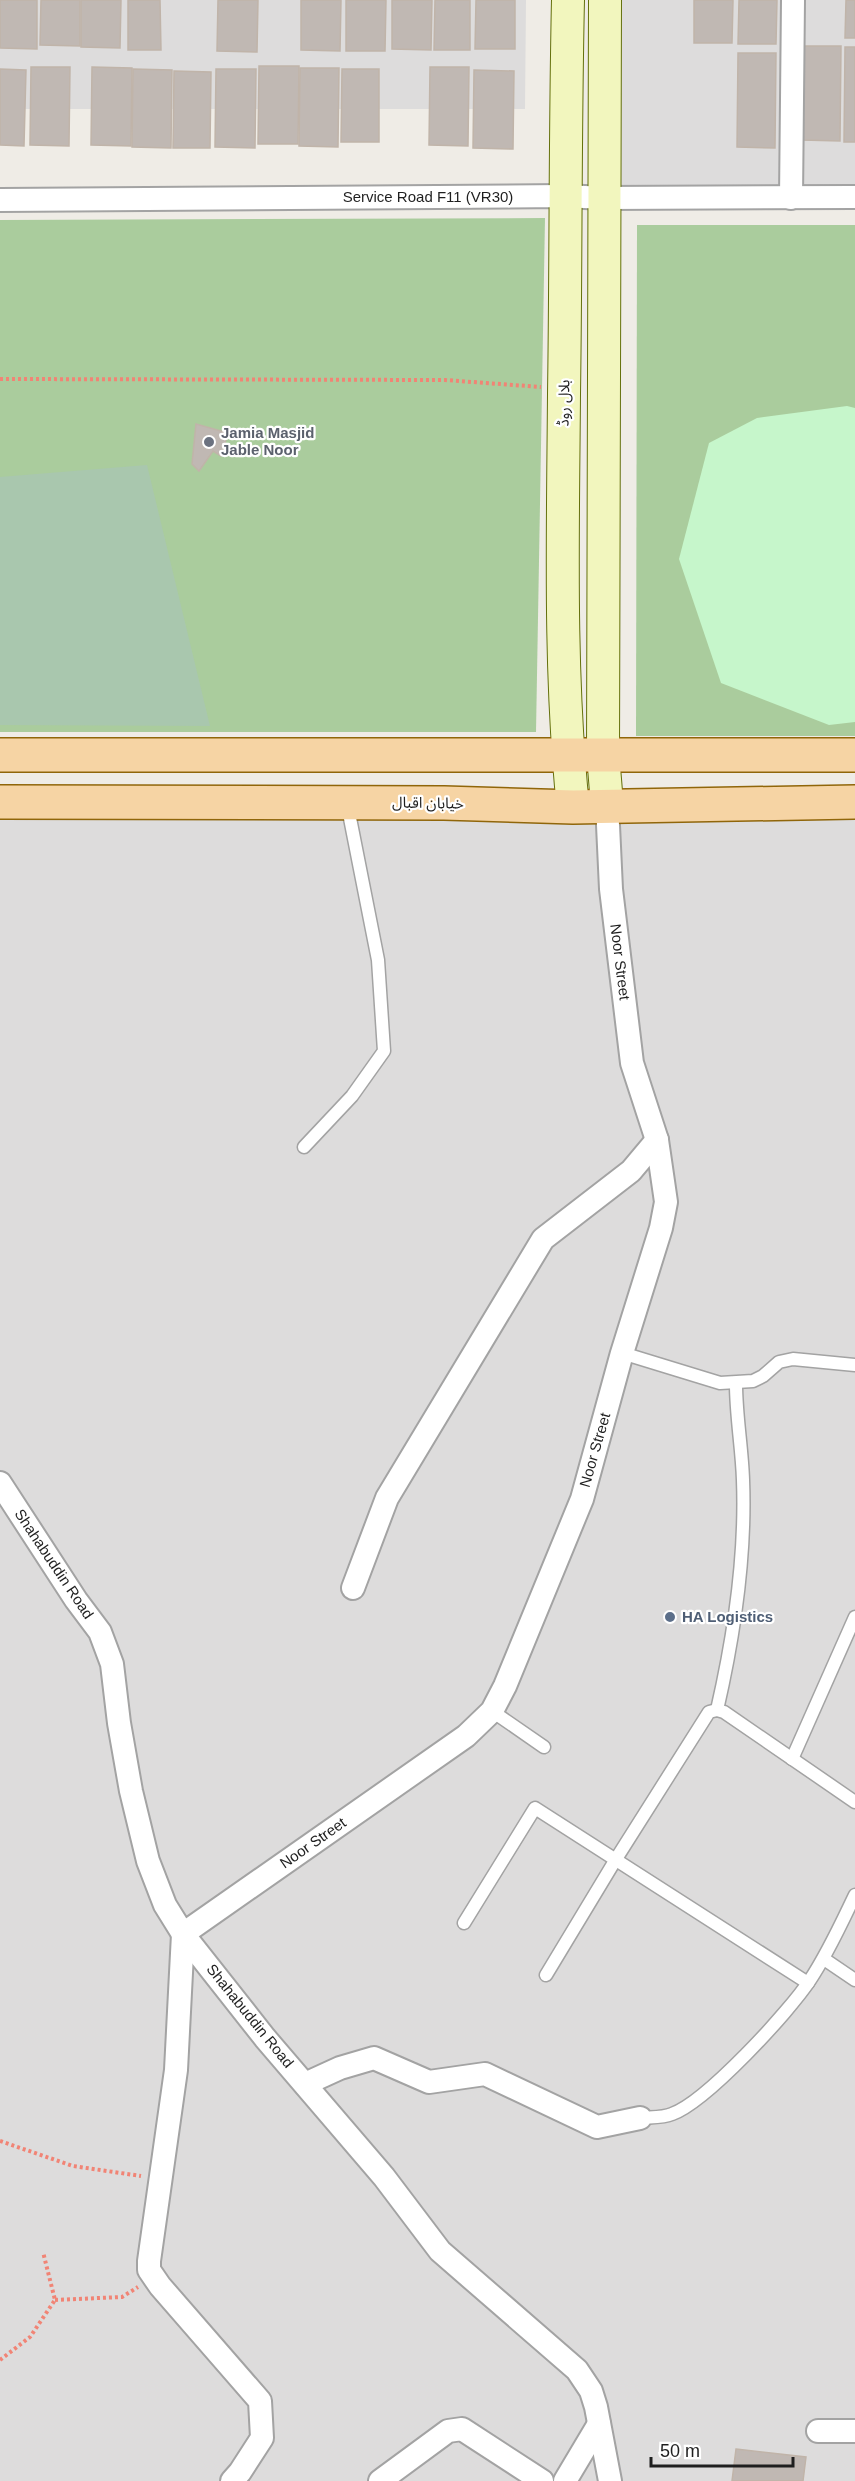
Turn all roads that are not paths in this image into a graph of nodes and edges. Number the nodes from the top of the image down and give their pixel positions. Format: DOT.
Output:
graph roads {
  1 [pos="568,0"];
  2 [pos="605,0"];
  3 [pos="793,0"];
  4 [pos="564,196"];
  5 [pos="855,197"];
  6 [pos="604,198"];
  7 [pos="791,198"];
  8 [pos="0,200"];
  9 [pos="567,754"];
  10 [pos="0,755"];
  11 [pos="603,755"];
  12 [pos="855,755"];
  13 [pos="345,756"];
  14 [pos="0,802"];
  15 [pos="855,802"];
  16 [pos="346,803"];
  17 [pos="607,804"];
  18 [pos="573,807"];
  19 [pos="657,1140"];
  20 [pos="304,1147"];
  21 [pos="622,1353"];
  22 [pos="855,1365"];
  23 [pos="736,1384"];
  24 [pos="0,1483"];
  25 [pos="353,1588"];
  26 [pos="855,1617"];
  27 [pos="717,1710"];
  28 [pos="492,1711"];
  29 [pos="544,1747"];
  30 [pos="792,1759"];
  31 [pos="855,1802"];
  32 [pos="616,1859"];
  33 [pos="855,1894"];
  34 [pos="464,1923"];
  35 [pos="183,1934"];
  36 [pos="824,1959"];
  37 [pos="546,1975"];
  38 [pos="855,1980"];
  39 [pos="808,1983"];
  40 [pos="305,2084"];
  41 [pos="640,2118"];
  42 [pos="599,2424"];
  43 [pos="818,2431"];
  44 [pos="855,2431"];
  45 [pos="232,2481"];
  46 [pos="380,2481"];
  47 [pos="542,2481"];
  48 [pos="565,2481"];
  49 [pos="610,2481"];
  1 -- 4 [label="street, ہلال روڈ"];
  2 -- 6 [label="street"];
  3 -- 7 [label="street"];
  4 -- 6 [label="street, Service Road F11 (VR30)"];
  4 -- 8 [label="street, Service Road F11 (VR30)"];
  4 -- 9 [label="street, ہلال روڈ"];
  5 -- 7 [label="street, Service Road F11 (VR30)"];
  6 -- 7 [label="street, Service Road F11 (VR30)"];
  6 -- 11 [label="street"];
  9 -- 11 [label="main road"];
  9 -- 13 [label="main road"];
  9 -- 18 [label="street, ہلال روڈ"];
  10 -- 13 [label="main road"];
  11 -- 12 [label="main road"];
  11 -- 17 [label="street"];
  13 -- 16 [label="main road"];
  14 -- 16 [label="main road, خیابان اقبال"];
  15 -- 17 [label="main road, خیابان اقبال"];
  16 -- 18 [label="main road, خیابان اقبال"];
  16 -- 20 [label="lane"];
  17 -- 18 [label="main road, خیابان اقبال"];
  17 -- 19 [label="street, Noor Street"];
  19 -- 21 [label="street, Noor Street"];
  19 -- 25 [label="street"];
  21 -- 23 [label="lane"];
  21 -- 28 [label="street, Noor Street"];
  22 -- 23 [label="lane"];
  23 -- 27 [label="lane"];
  24 -- 35 [label="street, Shahabuddin Road"];
  26 -- 30 [label="lane"];
  27 -- 30 [label="lane"];
  27 -- 32 [label="lane"];
  28 -- 29 [label="lane"];
  28 -- 35 [label="street, Noor Street"];
  30 -- 31 [label="lane"];
  32 -- 34 [label="lane"];
  32 -- 37 [label="lane"];
  32 -- 39 [label="lane"];
  33 -- 36 [label="lane"];
  35 -- 40 [label="street, Shahabuddin Road"];
  35 -- 45 [label="street"];
  36 -- 38 [label="lane"];
  36 -- 39 [label="lane"];
  39 -- 41 [label="lane"];
  40 -- 41 [label="street"];
  40 -- 42 [label="street, Shahabuddin Road"];
  42 -- 48 [label="street"];
  42 -- 49 [label="street, Shahabuddin Road"];
  43 -- 44 [label="street"];
  46 -- 47 [label="street"];
}
